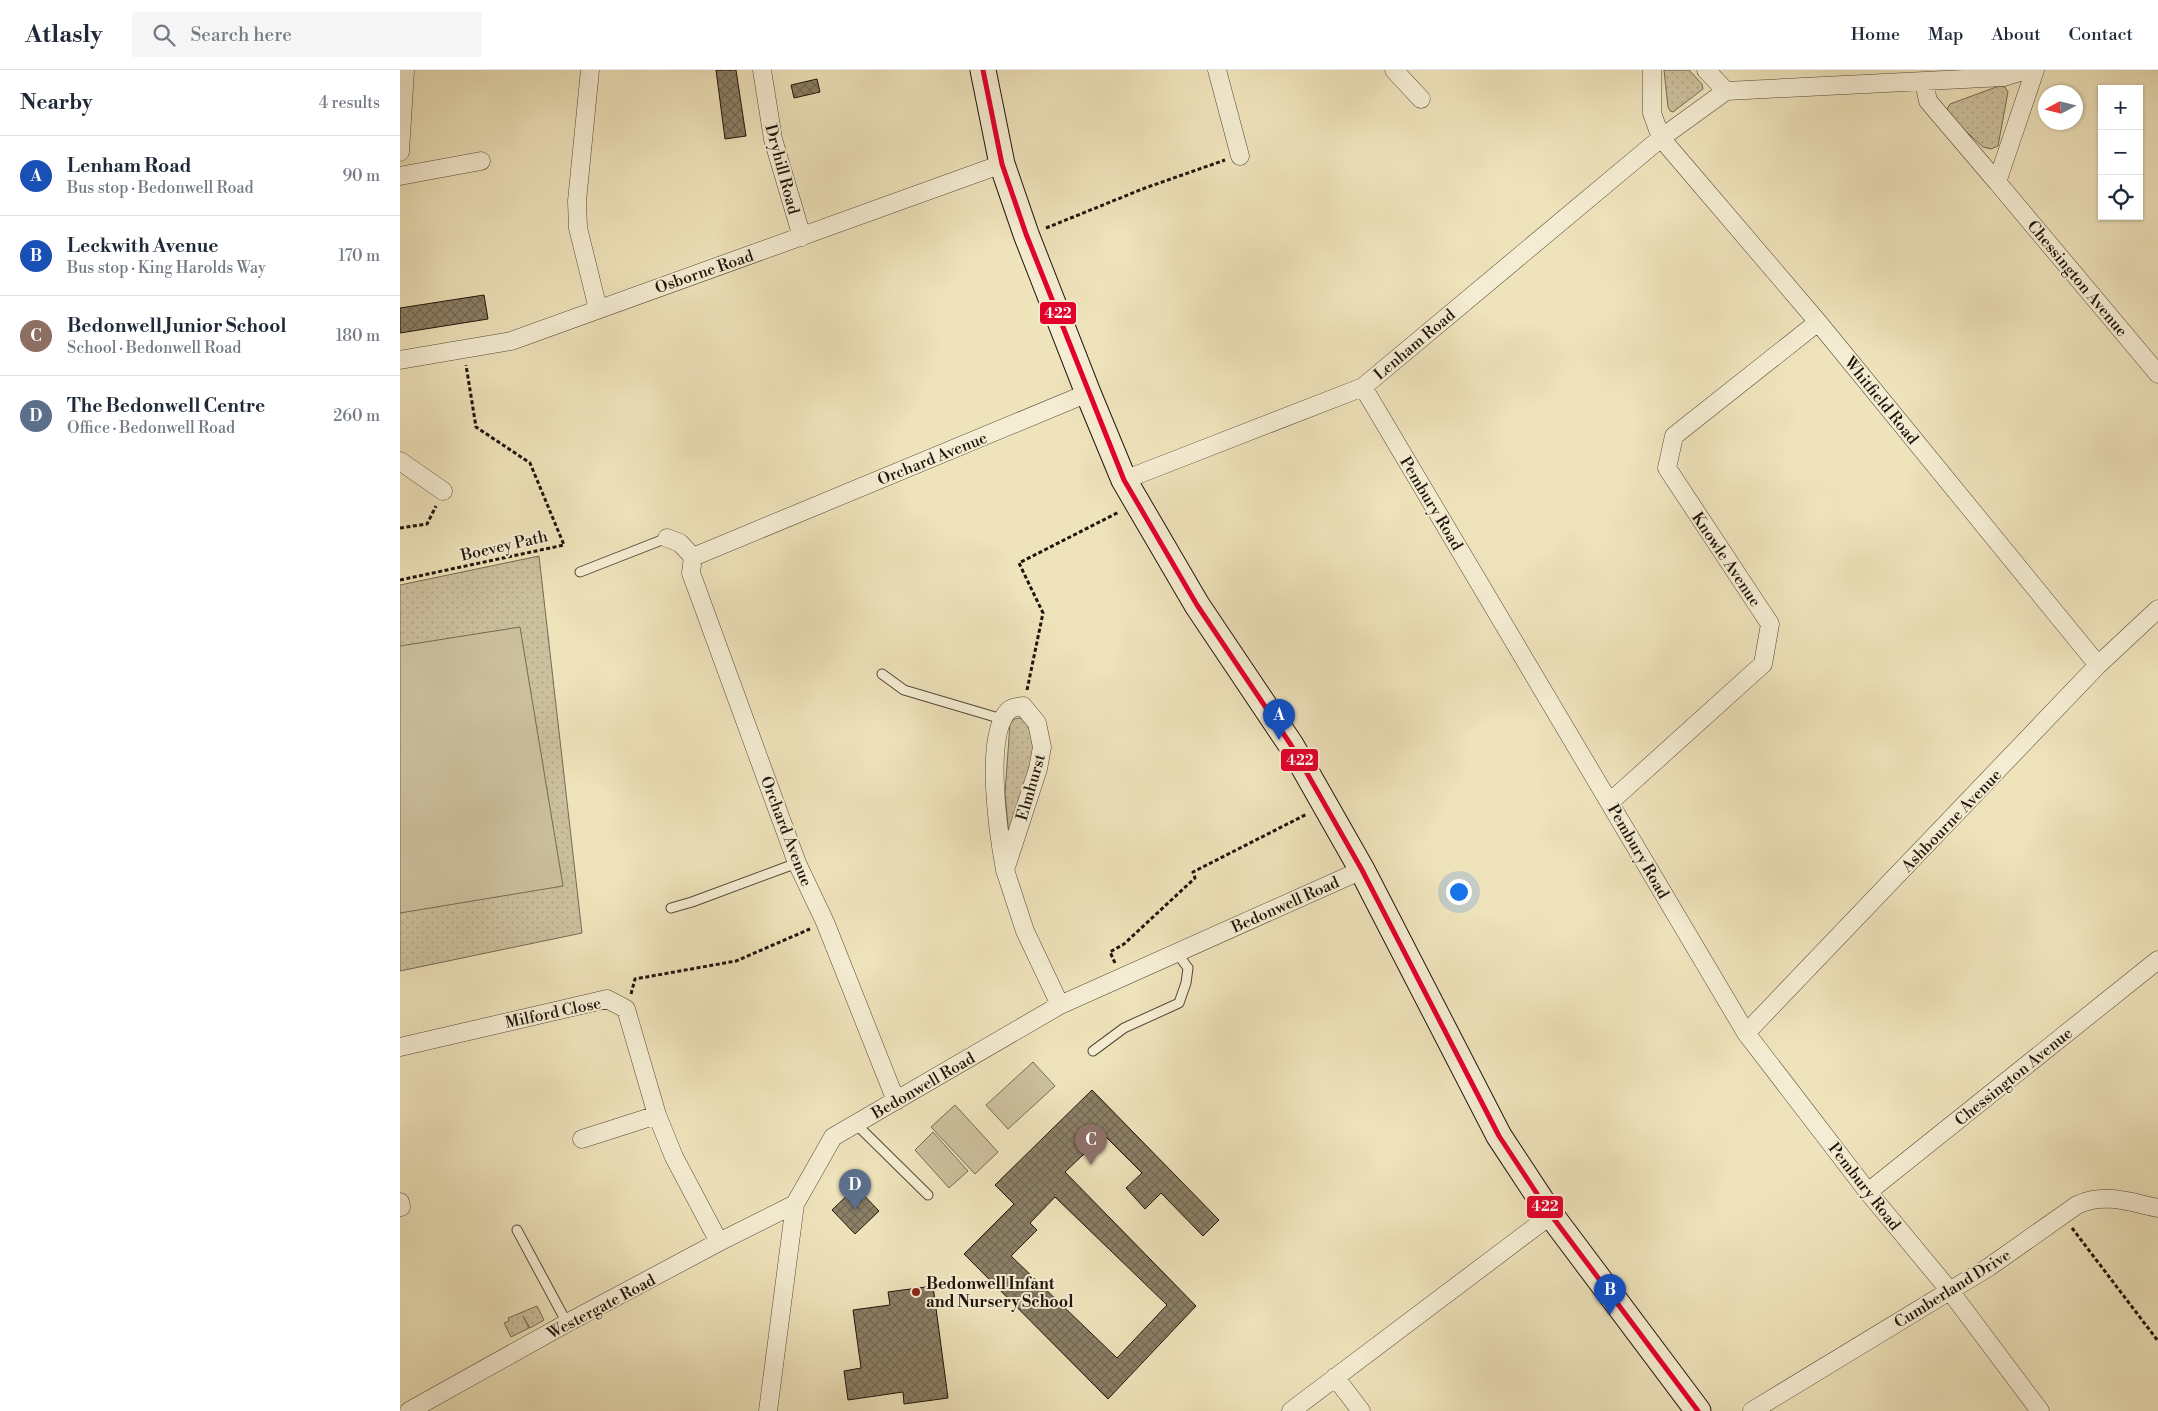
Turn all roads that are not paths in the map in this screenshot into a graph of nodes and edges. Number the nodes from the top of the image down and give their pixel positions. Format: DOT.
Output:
graph roads {
  1 [pos="405,70"];
  2 [pos="590,70"];
  3 [pos="762,70"];
  4 [pos="983,70"];
  5 [pos="1217,70"];
  6 [pos="1394,70"];
  7 [pos="1652,70"];
  8 [pos="1706,70"];
  9 [pos="2027,70"];
  10 [pos="2035,70"];
  11 [pos="1924,82"];
  12 [pos="1726,92"];
  13 [pos="1421,99"];
  14 [pos="1661,138"];
  15 [pos="400,152"];
  16 [pos="1240,156"];
  17 [pos="482,161"];
  18 [pos="1002,164"];
  19 [pos="400,176"];
  20 [pos="1997,182"];
  21 [pos="802,237"];
  22 [pos="598,309"];
  23 [pos="1818,322"];
  24 [pos="400,360"];
  25 [pos="2158,374"];
  26 [pos="1363,387"];
  27 [pos="1088,394"];
  28 [pos="400,461"];
  29 [pos="1124,480"];
  30 [pos="443,491"];
  31 [pos="667,538"];
  32 [pos="693,557"];
  33 [pos="580,572"];
  34 [pos="2158,609"];
  35 [pos="2098,665"];
  36 [pos="882,674"];
  37 [pos="1002,719"];
  38 [pos="1610,802"];
  39 [pos="798,863"];
  40 [pos="1005,870"];
  41 [pos="1362,870"];
  42 [pos="671,908"];
  43 [pos="1177,953"];
  44 [pos="2158,960"];
  45 [pos="1060,1005"];
  46 [pos="1746,1034"];
  47 [pos="400,1046"];
  48 [pos="1093,1051"];
  49 [pos="896,1101"];
  50 [pos="657,1115"];
  51 [pos="856,1124"];
  52 [pos="582,1139"];
  53 [pos="1868,1192"];
  54 [pos="928,1195"];
  55 [pos="795,1204"];
  56 [pos="2158,1208"];
  57 [pos="1551,1215"];
  58 [pos="517,1230"];
  59 [pos="719,1242"];
  60 [pos="1950,1291"];
  61 [pos="567,1324"];
  62 [pos="1335,1377"];
  63 [pos="409,1411"];
  64 [pos="768,1411"];
  65 [pos="1291,1411"];
  66 [pos="1361,1411"];
  67 [pos="1698,1411"];
  68 [pos="1752,1411"];
  69 [pos="2040,1411"];
  1 -- 15 [label="street"];
  2 -- 22 [label="street"];
  3 -- 21 [label="street, Dryhill Road"];
  4 -- 18 [label="street"];
  5 -- 16 [label="street"];
  6 -- 13 [label="street"];
  7 -- 14 [label="street"];
  8 -- 12 [label="street"];
  9 -- 11 [label="street"];
  10 -- 20 [label="street"];
  11 -- 12 [label="street"];
  11 -- 20 [label="street, Chessington Avenue"];
  12 -- 14 [label="street, Lenham Road"];
  14 -- 23 [label="street, Whitfield Road"];
  14 -- 26 [label="street, Lenham Road"];
  17 -- 19 [label="street"];
  18 -- 21 [label="street, Osborne Road"];
  18 -- 27 [label="street"];
  20 -- 25 [label="street, Chessington Avenue"];
  21 -- 22 [label="street, Osborne Road"];
  22 -- 24 [label="street, Osborne Road"];
  23 -- 35 [label="street, Whitfield Road"];
  23 -- 38 [label="street, Knowle Avenue"];
  26 -- 29 [label="street, Lenham Road"];
  26 -- 38 [label="street, Pembury Road"];
  27 -- 29 [label="street"];
  27 -- 32 [label="street, Orchard Avenue"];
  28 -- 30 [label="street"];
  29 -- 41 [label="street"];
  31 -- 32 [label="street"];
  31 -- 33 [label="lane"];
  32 -- 39 [label="street, Orchard Avenue"];
  34 -- 35 [label="street, Ashbourne Avenue"];
  35 -- 46 [label="street, Ashbourne Avenue"];
  36 -- 37 [label="lane"];
  37 -- 40 [label="street, Elmhurst"];
  37 -- 40 [label="street, Elmhurst"];
  38 -- 46 [label="street, Pembury Road"];
  39 -- 42 [label="lane"];
  39 -- 49 [label="street, Orchard Avenue"];
  40 -- 45 [label="street, Elmhurst"];
  41 -- 43 [label="street, Bedonwell Road"];
  41 -- 57 [label="street"];
  43 -- 45 [label="street, Bedonwell Road"];
  43 -- 48 [label="lane"];
  44 -- 53 [label="street, Chessington Avenue"];
  45 -- 49 [label="street, Bedonwell Road"];
  46 -- 53 [label="street, Pembury Road"];
  47 -- 50 [label="street, Milford Close"];
  49 -- 51 [label="street, Bedonwell Road"];
  50 -- 52 [label="street"];
  50 -- 59 [label="street, Milford Close"];
  51 -- 54 [label="lane"];
  51 -- 55 [label="street, Bedonwell Road"];
  53 -- 60 [label="street, Pembury Road"];
  55 -- 59 [label="street, Westergate Road"];
  55 -- 64 [label="street, Bedonwell Road"];
  56 -- 60 [label="street, Cumberland Drive"];
  57 -- 62 [label="street"];
  57 -- 67 [label="street"];
  58 -- 61 [label="lane"];
  59 -- 61 [label="street, Westergate Road"];
  60 -- 68 [label="street, Cumberland Drive"];
  60 -- 69 [label="street, Pembury Road"];
  61 -- 63 [label="street, Westergate Road"];
  62 -- 65 [label="street"];
  62 -- 66 [label="street"];
}
